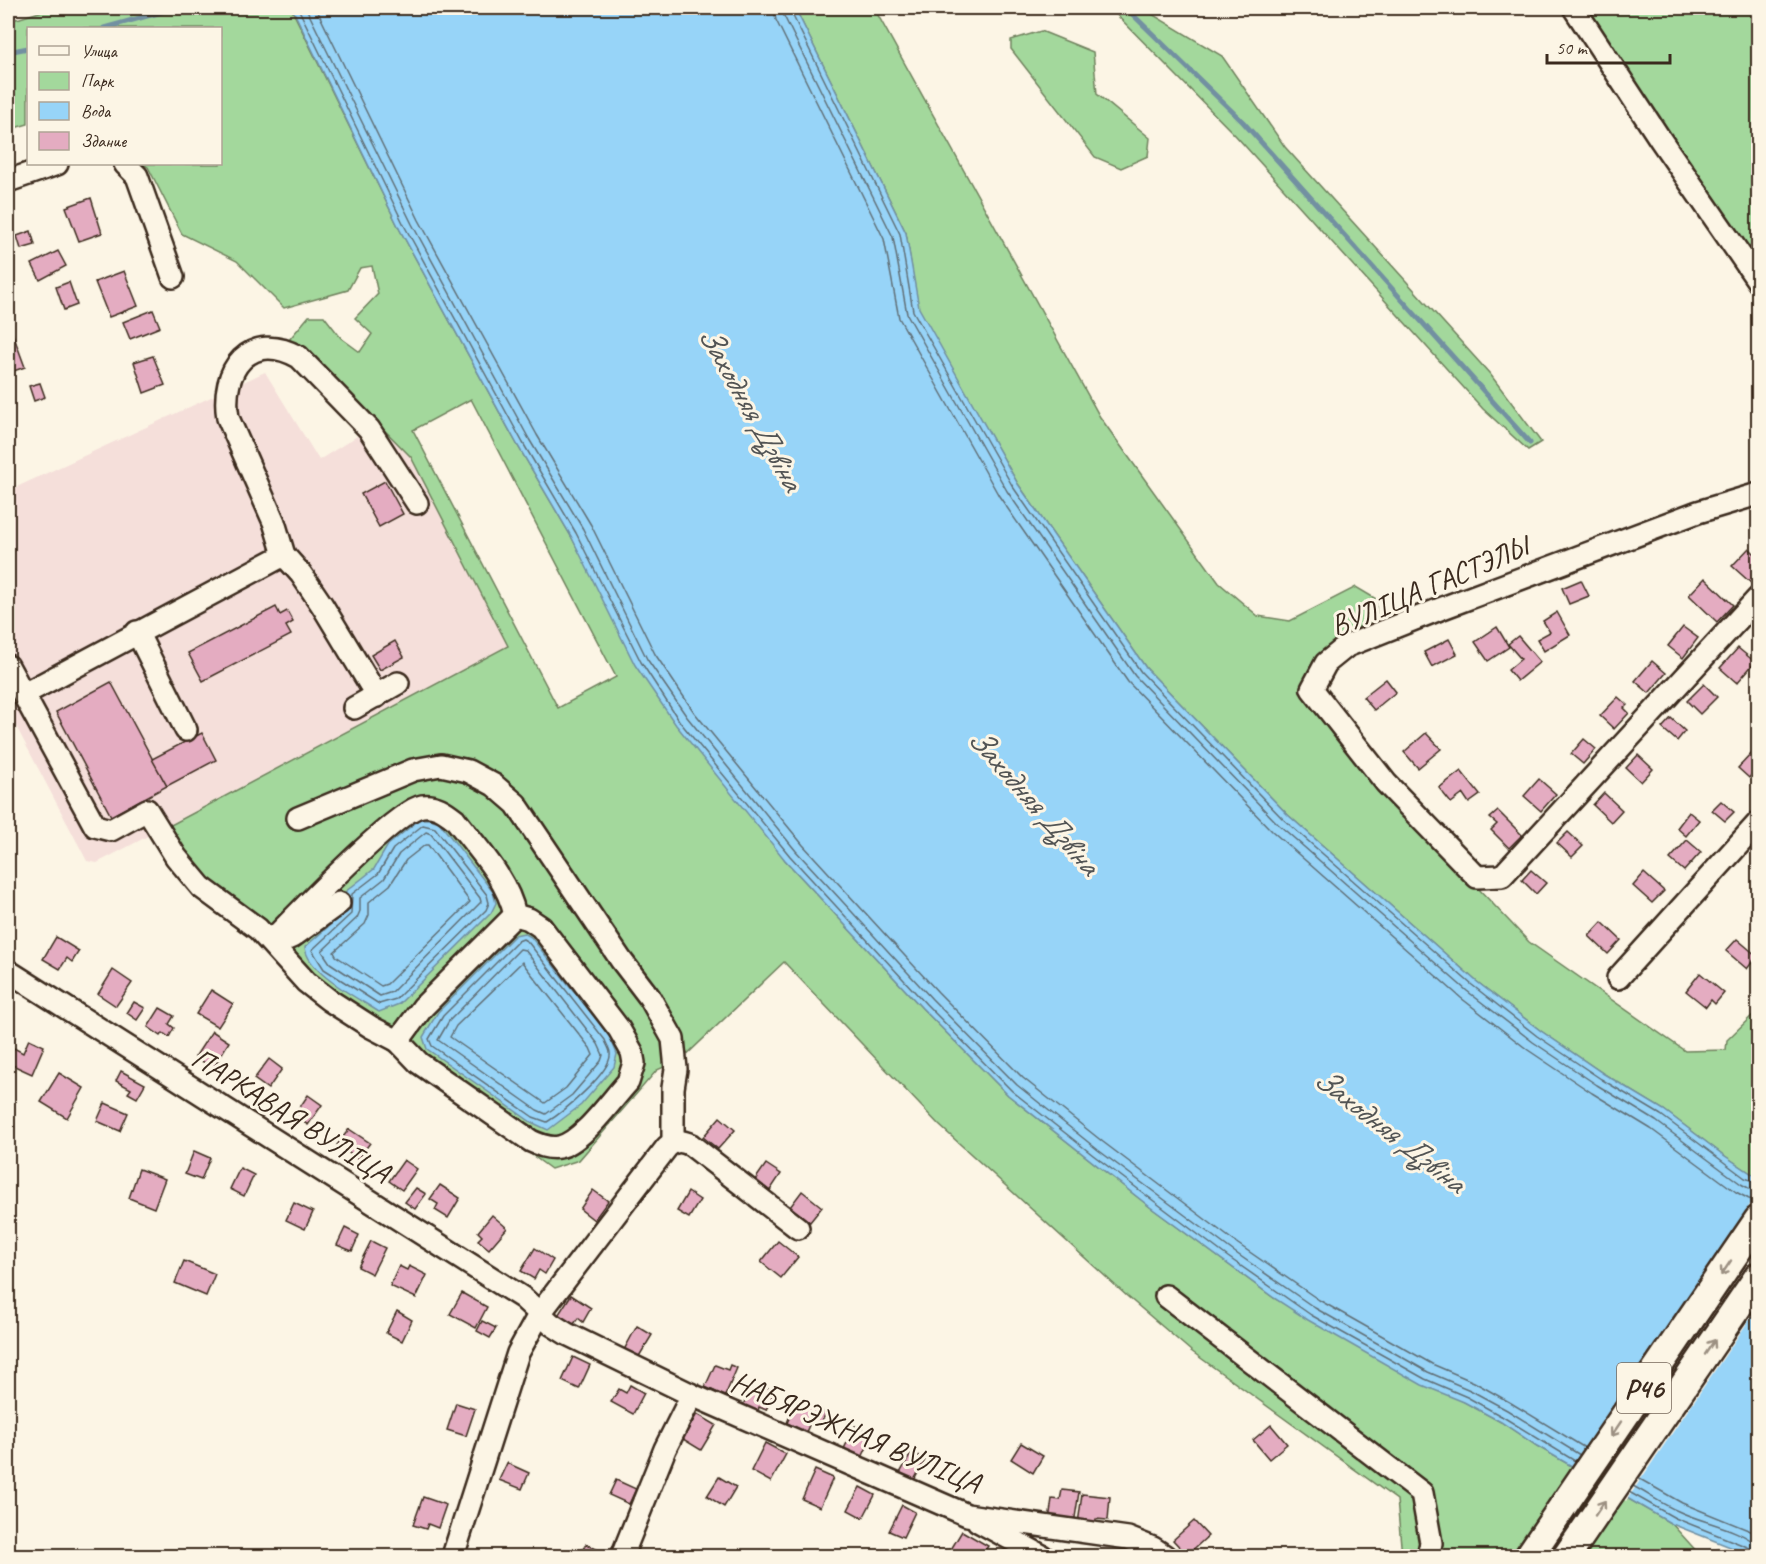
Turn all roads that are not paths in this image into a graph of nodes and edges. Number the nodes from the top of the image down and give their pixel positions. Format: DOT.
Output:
graph roads {
  1 [pos="1574,8"];
  2 [pos="54,165"];
  3 [pos="126,165"];
  4 [pos="8,181"];
  5 [pos="173,277"];
  6 [pos="1758,281"];
  7 [pos="1758,494"];
  8 [pos="417,503"];
  9 [pos="284,555"];
  10 [pos="1758,598"];
  11 [pos="137,632"];
  12 [pos="8,666"];
  13 [pos="398,683"];
  14 [pos="24,694"];
  15 [pos="377,696"];
  16 [pos="354,708"];
  17 [pos="186,730"];
  18 [pos="298,818"];
  19 [pos="1758,823"];
  20 [pos="339,903"];
  21 [pos="515,915"];
  22 [pos="271,941"];
  23 [pos="8,971"];
  24 [pos="1618,978"];
  25 [pos="398,1041"];
  26 [pos="674,1142"];
  27 [pos="1758,1220"];
  28 [pos="798,1228"];
  29 [pos="1758,1278"];
  30 [pos="1166,1296"];
  31 [pos="540,1313"];
  32 [pos="692,1395"];
  33 [pos="967,1515"];
  34 [pos="453,1557"];
  35 [pos="622,1557"];
  36 [pos="1042,1557"];
  37 [pos="1165,1557"];
  38 [pos="1428,1557"];
  39 [pos="1529,1557"];
  40 [pos="1567,1557"];
  1 -- 6 [label="street"];
  2 -- 4 [label="street"];
  3 -- 5 [label="street"];
  7 -- 10 [label="street, ВУЛІЦА ГАСТЭЛЫ"];
  8 -- 9 [label="street"];
  9 -- 11 [label="street"];
  9 -- 15 [label="street"];
  11 -- 14 [label="street"];
  11 -- 17 [label="street"];
  12 -- 14 [label="street"];
  13 -- 15 [label="street"];
  14 -- 22 [label="street"];
  15 -- 16 [label="street"];
  18 -- 26 [label="street"];
  19 -- 24 [label="street"];
  20 -- 22 [label="street"];
  21 -- 22 [label="street"];
  21 -- 25 [label="street"];
  21 -- 25 [label="street"];
  22 -- 25 [label="street"];
  23 -- 31 [label="street, ПАРКАВАЯ ВУЛІЦА"];
  26 -- 28 [label="street"];
  26 -- 31 [label="street"];
  27 -- 39 [label="main road, Р46, one-way"];
  40 -- 29 [label="main road, Р46, one-way"];
  30 -- 38 [label="street"];
  31 -- 32 [label="street, НАБЯРЭЖНАЯ ВУЛІЦА"];
  31 -- 34 [label="street"];
  32 -- 33 [label="street, НАБЯРЭЖНАЯ ВУЛІЦА"];
  32 -- 35 [label="street"];
  33 -- 36 [label="street"];
  33 -- 37 [label="street, НАБЯРЭЖНАЯ ВУЛІЦА"];
}
